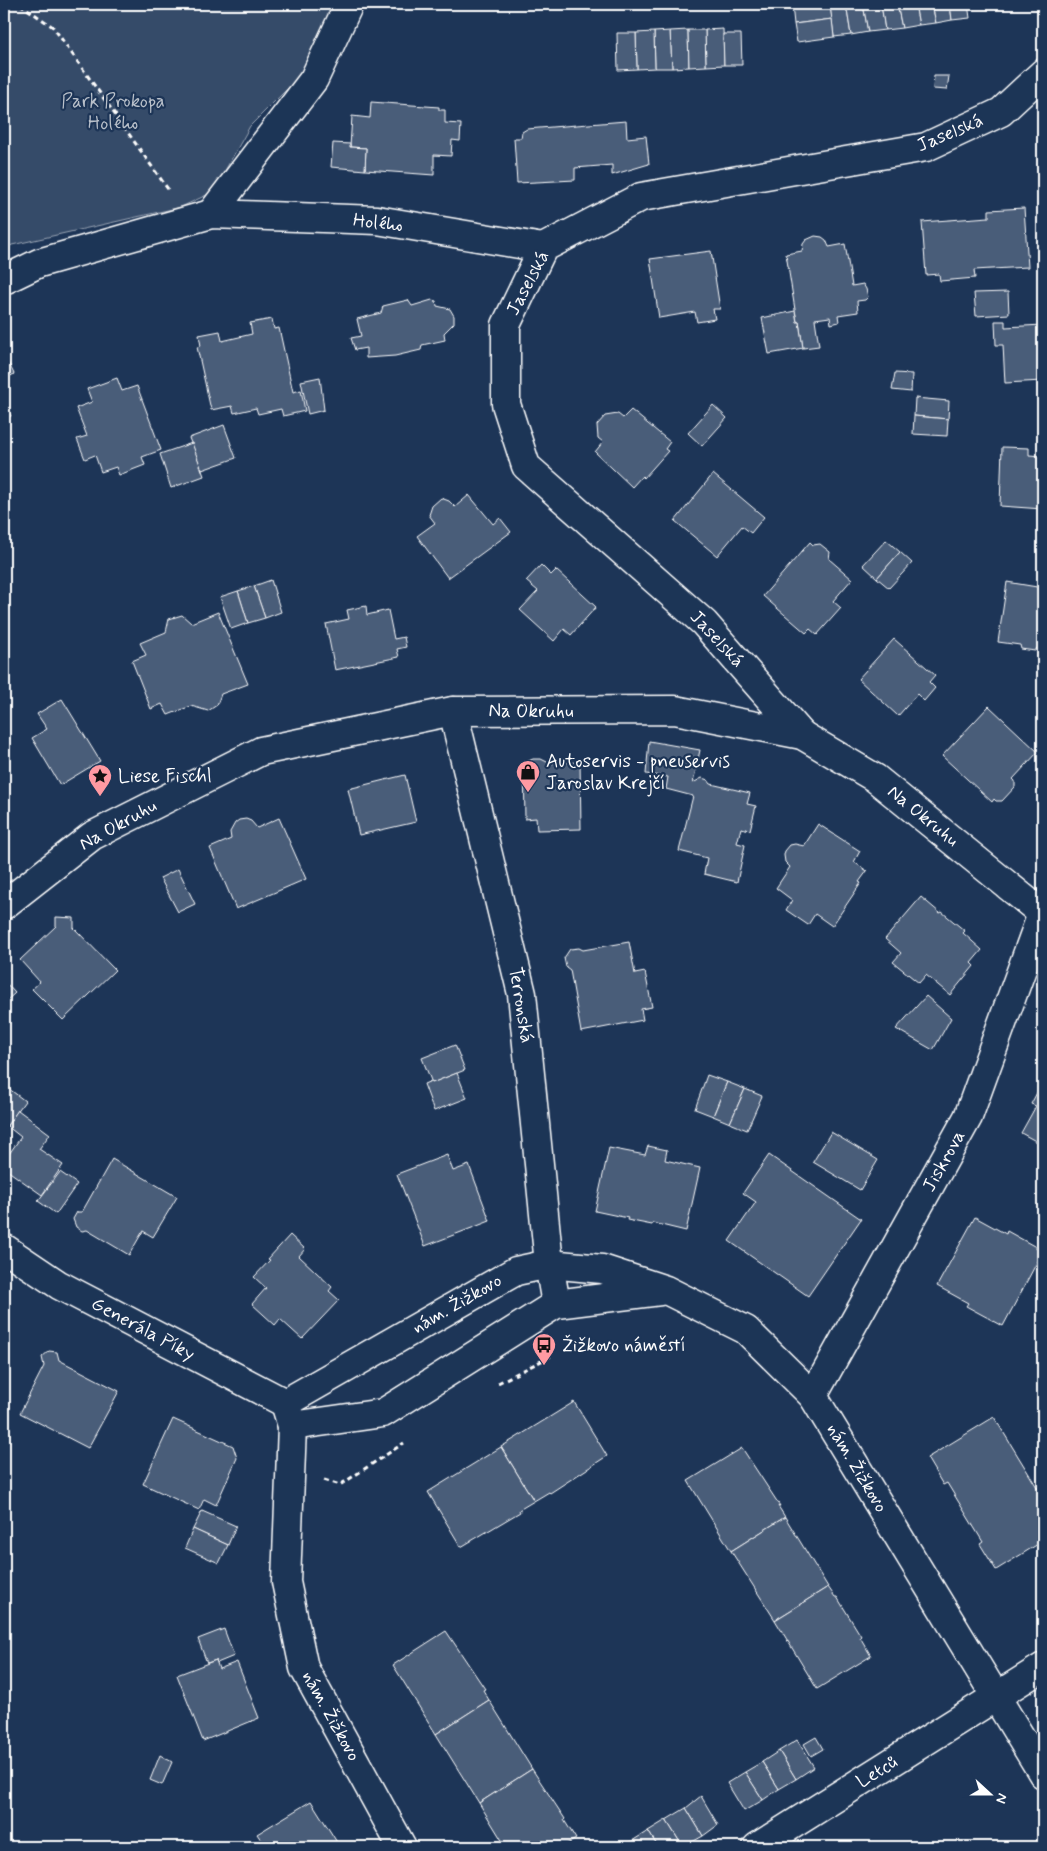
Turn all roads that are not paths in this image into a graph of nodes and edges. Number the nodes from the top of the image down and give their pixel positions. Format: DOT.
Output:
graph roads {
  1 [pos="349,4"];
  2 [pos="1043,73"];
  3 [pos="201,218"];
  4 [pos="543,248"];
  5 [pos="4,280"];
  6 [pos="453,711"];
  7 [pos="802,735"];
  8 [pos="4,905"];
  9 [pos="1043,913"];
  10 [pos="4,1248"];
  11 [pos="549,1264"];
  12 [pos="666,1290"];
  13 [pos="556,1304"];
  14 [pos="813,1396"];
  15 [pos="289,1415"];
  16 [pos="1043,1667"];
  17 [pos="996,1697"];
  18 [pos="1043,1774"];
  19 [pos="402,1847"];
  20 [pos="757,1847"];
  1 -- 3 [label="street"];
  2 -- 4 [label="street, Jaselská"];
  3 -- 4 [label="street, Holého"];
  3 -- 5 [label="street, Holého"];
  4 -- 7 [label="street, Jaselská"];
  6 -- 7 [label="street, Na Okruhu"];
  6 -- 8 [label="street, Na Okruhu"];
  6 -- 11 [label="street, Terronská"];
  7 -- 9 [label="street, Na Okruhu"];
  9 -- 14 [label="street, Jiskrova"];
  10 -- 15 [label="street, Generála Píky"];
  11 -- 12 [label="street, nám. Žižkovo"];
  11 -- 13 [label="street, Terronská"];
  11 -- 15 [label="street, nám. Žižkovo"];
  12 -- 13 [label="street"];
  12 -- 14 [label="street, nám. Žižkovo"];
  13 -- 15 [label="street"];
  14 -- 17 [label="street, nám. Žižkovo"];
  15 -- 19 [label="street, nám. Žižkovo"];
  16 -- 17 [label="street, Letců"];
  17 -- 18 [label="street, nám. Žižkovo"];
  17 -- 20 [label="street, Letců"];
}
